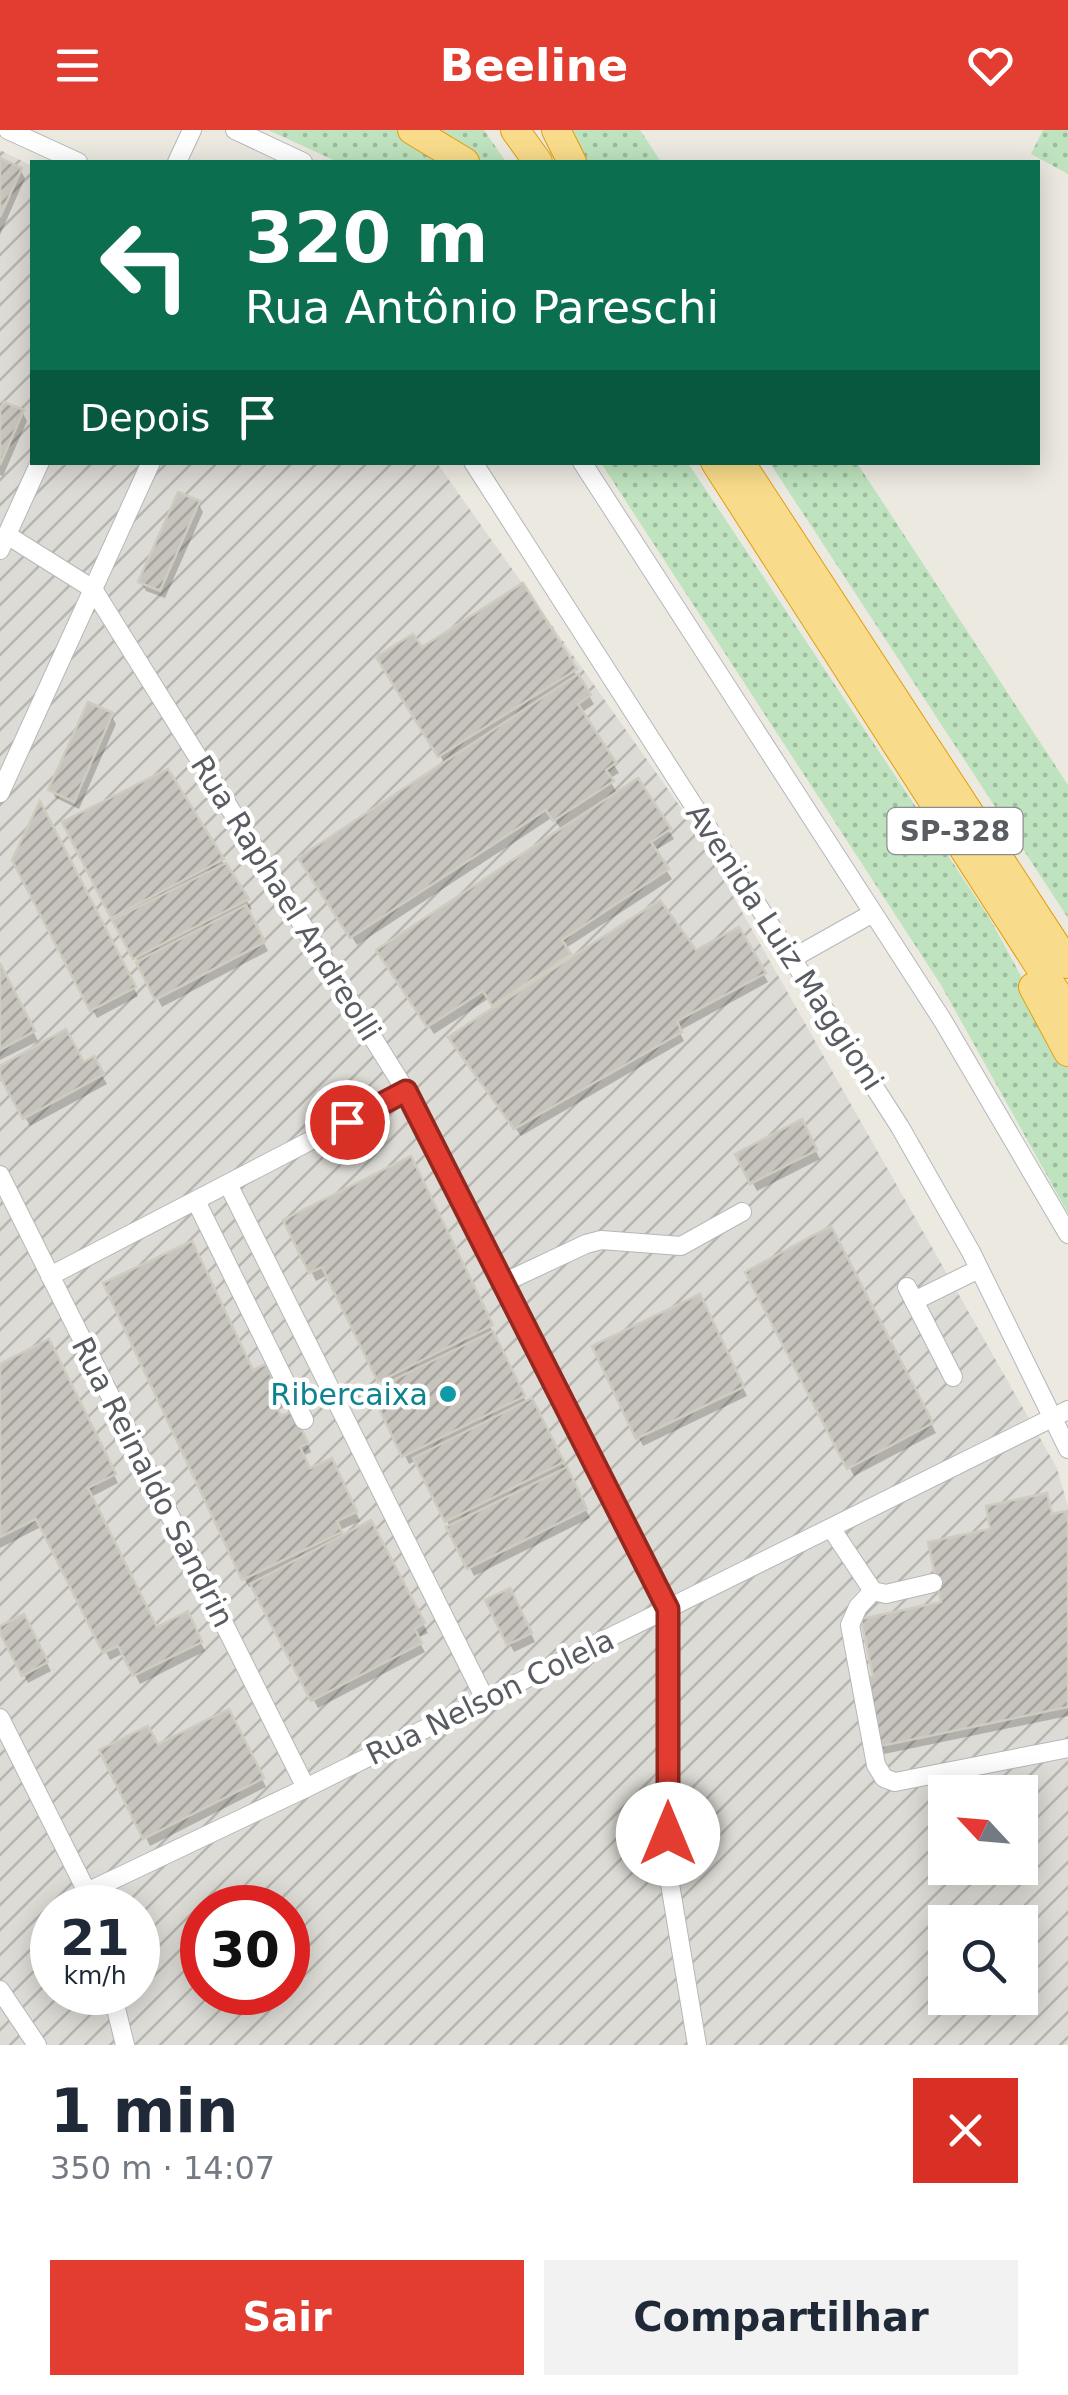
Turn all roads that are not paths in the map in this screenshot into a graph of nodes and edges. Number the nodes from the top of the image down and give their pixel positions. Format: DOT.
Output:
graph roads {
  1 [pos="8,130"];
  2 [pos="192,130"];
  3 [pos="235,130"];
  4 [pos="412,130"];
  5 [pos="512,130"];
  6 [pos="556,130"];
  7 [pos="74,160"];
  8 [pos="178,160"];
  9 [pos="294,160"];
  10 [pos="462,160"];
  11 [pos="527,160"];
  12 [pos="536,160"];
  13 [pos="571,160"];
  14 [pos="39,465"];
  15 [pos="150,465"];
  16 [pos="475,465"];
  17 [pos="584,465"];
  18 [pos="703,465"];
  19 [pos="717,465"];
  20 [pos="742,465"];
  21 [pos="4,542"];
  22 [pos="93,589"];
  23 [pos="838,654"];
  24 [pos="0,793"];
  25 [pos="940,808"];
  26 [pos="1005,866"];
  27 [pos="873,913"];
  28 [pos="1068,954"];
  29 [pos="793,958"];
  30 [pos="1068,964"];
  31 [pos="1068,1011"];
  32 [pos="1068,1052"];
  33 [pos="406,1091"];
  34 [pos="0,1175"];
  35 [pos="228,1184"];
  36 [pos="196,1200"];
  37 [pos="742,1212"];
  38 [pos="1068,1234"];
  39 [pos="979,1269"];
  40 [pos="50,1276"];
  41 [pos="503,1283"];
  42 [pos="953,1378"];
  43 [pos="1060,1414"];
  44 [pos="304,1420"];
  45 [pos="1068,1449"];
  46 [pos="831,1528"];
  47 [pos="932,1583"];
  48 [pos="873,1591"];
  49 [pos="668,1609"];
  50 [pos="484,1699"];
  51 [pos="0,1718"];
  52 [pos="1068,1748"];
  53 [pos="306,1788"];
  54 [pos="82,1885"];
  55 [pos="118,1885"];
  56 [pos="0,1990"];
  57 [pos="118,2015"];
  58 [pos="37,2045"];
  59 [pos="125,2045"];
  60 [pos="696,2045"];
  1 -- 7 [label="street"];
  2 -- 8 [label="street"];
  3 -- 9 [label="street"];
  4 -- 10 [label="highway"];
  5 -- 11 [label="highway"];
  5 -- 12 [label="highway"];
  6 -- 13 [label="highway"];
  14 -- 21 [label="street"];
  15 -- 22 [label="street"];
  16 -- 29 [label="street, Avenida Luiz Maggioni"];
  17 -- 27 [label="street"];
  18 -- 23 [label="highway"];
  19 -- 23 [label="highway, SP-328"];
  20 -- 26 [label="highway, SP-328"];
  21 -- 22 [label="street, Rua Raphael Andreolli"];
  22 -- 24 [label="street"];
  22 -- 33 [label="street, Rua Raphael Andreolli"];
  23 -- 25 [label="highway, SP-328"];
  25 -- 31 [label="highway, SP-328"];
  25 -- 32 [label="highway"];
  26 -- 28 [label="highway"];
  26 -- 30 [label="highway, SP-328"];
  27 -- 29 [label="street"];
  27 -- 38 [label="street"];
  29 -- 39 [label="street, Avenida Luiz Maggioni"];
  33 -- 35 [label="street"];
  33 -- 41 [label="street, Rua Raphael Andreolli"];
  34 -- 40 [label="street, Rua Reinaldo Sandrin"];
  35 -- 36 [label="street"];
  35 -- 50 [label="street"];
  36 -- 40 [label="street"];
  36 -- 44 [label="street"];
  37 -- 41 [label="street"];
  39 -- 42 [label="street"];
  39 -- 43 [label="street, Avenida Luiz Maggioni"];
  40 -- 53 [label="street, Rua Reinaldo Sandrin"];
  41 -- 49 [label="street, Rua Raphael Andreolli"];
  43 -- 45 [label="street, Avenida Luiz Maggioni"];
  43 -- 46 [label="street, Rua Nelson Colela"];
  46 -- 48 [label="street"];
  46 -- 49 [label="street, Rua Nelson Colela"];
  47 -- 48 [label="street"];
  48 -- 52 [label="street"];
  49 -- 50 [label="street, Rua Nelson Colela"];
  49 -- 60 [label="street, Rua Raphael Andreolli"];
  50 -- 53 [label="street, Rua Nelson Colela"];
  51 -- 54 [label="street"];
  53 -- 55 [label="street, Rua Nelson Colela"];
  56 -- 58 [label="street"];
  57 -- 59 [label="street"];
}
